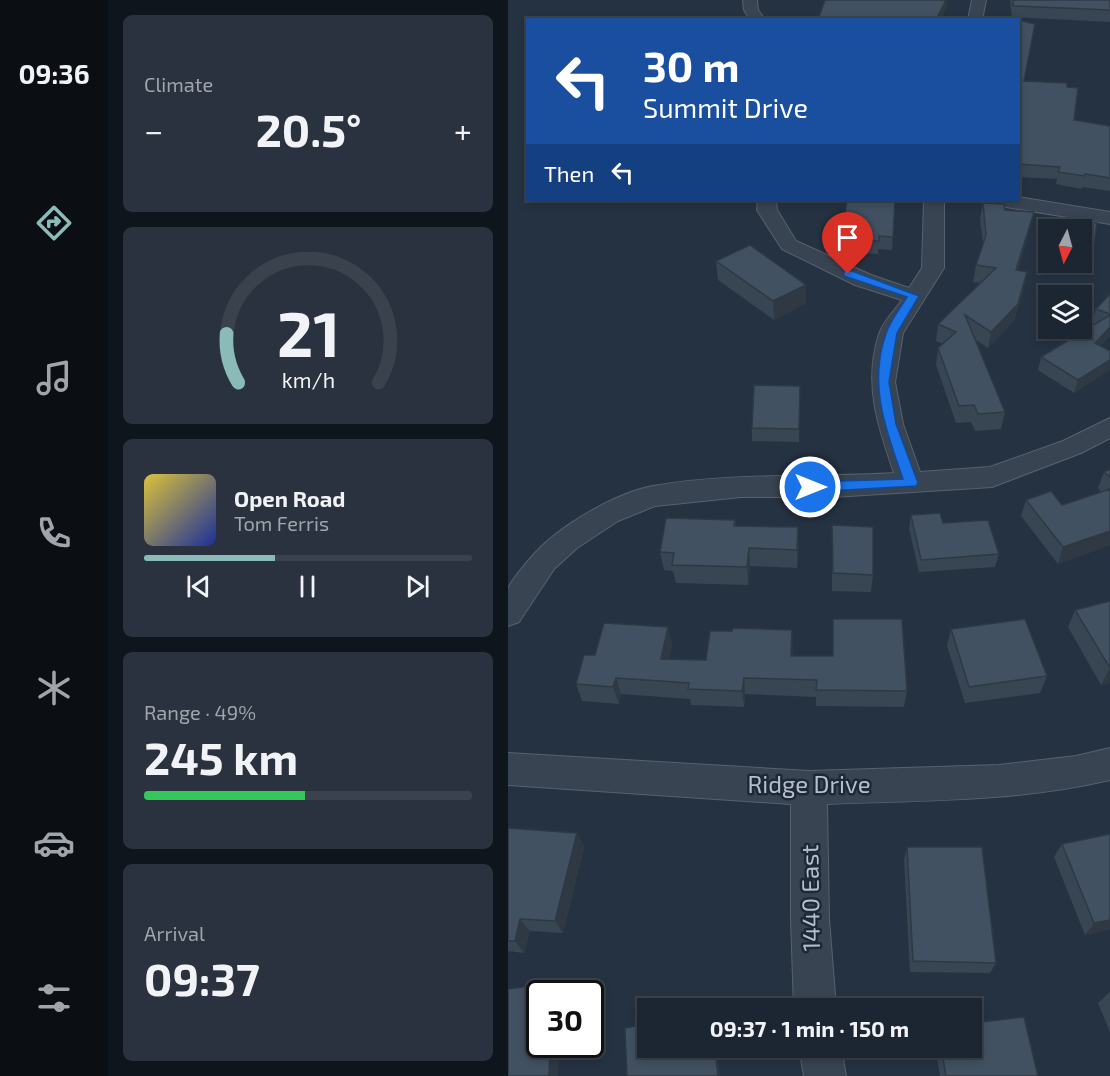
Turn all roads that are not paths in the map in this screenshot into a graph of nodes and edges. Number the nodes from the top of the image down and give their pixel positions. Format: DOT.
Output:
graph roads {
  1 [pos="750,0"];
  2 [pos="979,0"];
  3 [pos="757,18"];
  4 [pos="975,18"];
  5 [pos="767,201"];
  6 [pos="934,201"];
  7 [pos="1006,201"];
  8 [pos="1110,218"];
  9 [pos="913,296"];
  10 [pos="1110,427"];
  11 [pos="911,483"];
  12 [pos="508,613"];
  13 [pos="1110,764"];
  14 [pos="508,769"];
  15 [pos="809,788"];
  16 [pos="814,998"];
  17 [pos="822,1058"];
  18 [pos="825,1076"];
  1 -- 3 [label="street"];
  2 -- 4 [label="street"];
  5 -- 9 [label="street"];
  6 -- 9 [label="street"];
  7 -- 8 [label="street"];
  9 -- 11 [label="street"];
  10 -- 11 [label="street"];
  11 -- 12 [label="street"];
  13 -- 15 [label="street, Ridge Drive"];
  14 -- 15 [label="street, Ridge Drive"];
  15 -- 16 [label="street, 1440 East"];
  17 -- 18 [label="street"];
}
